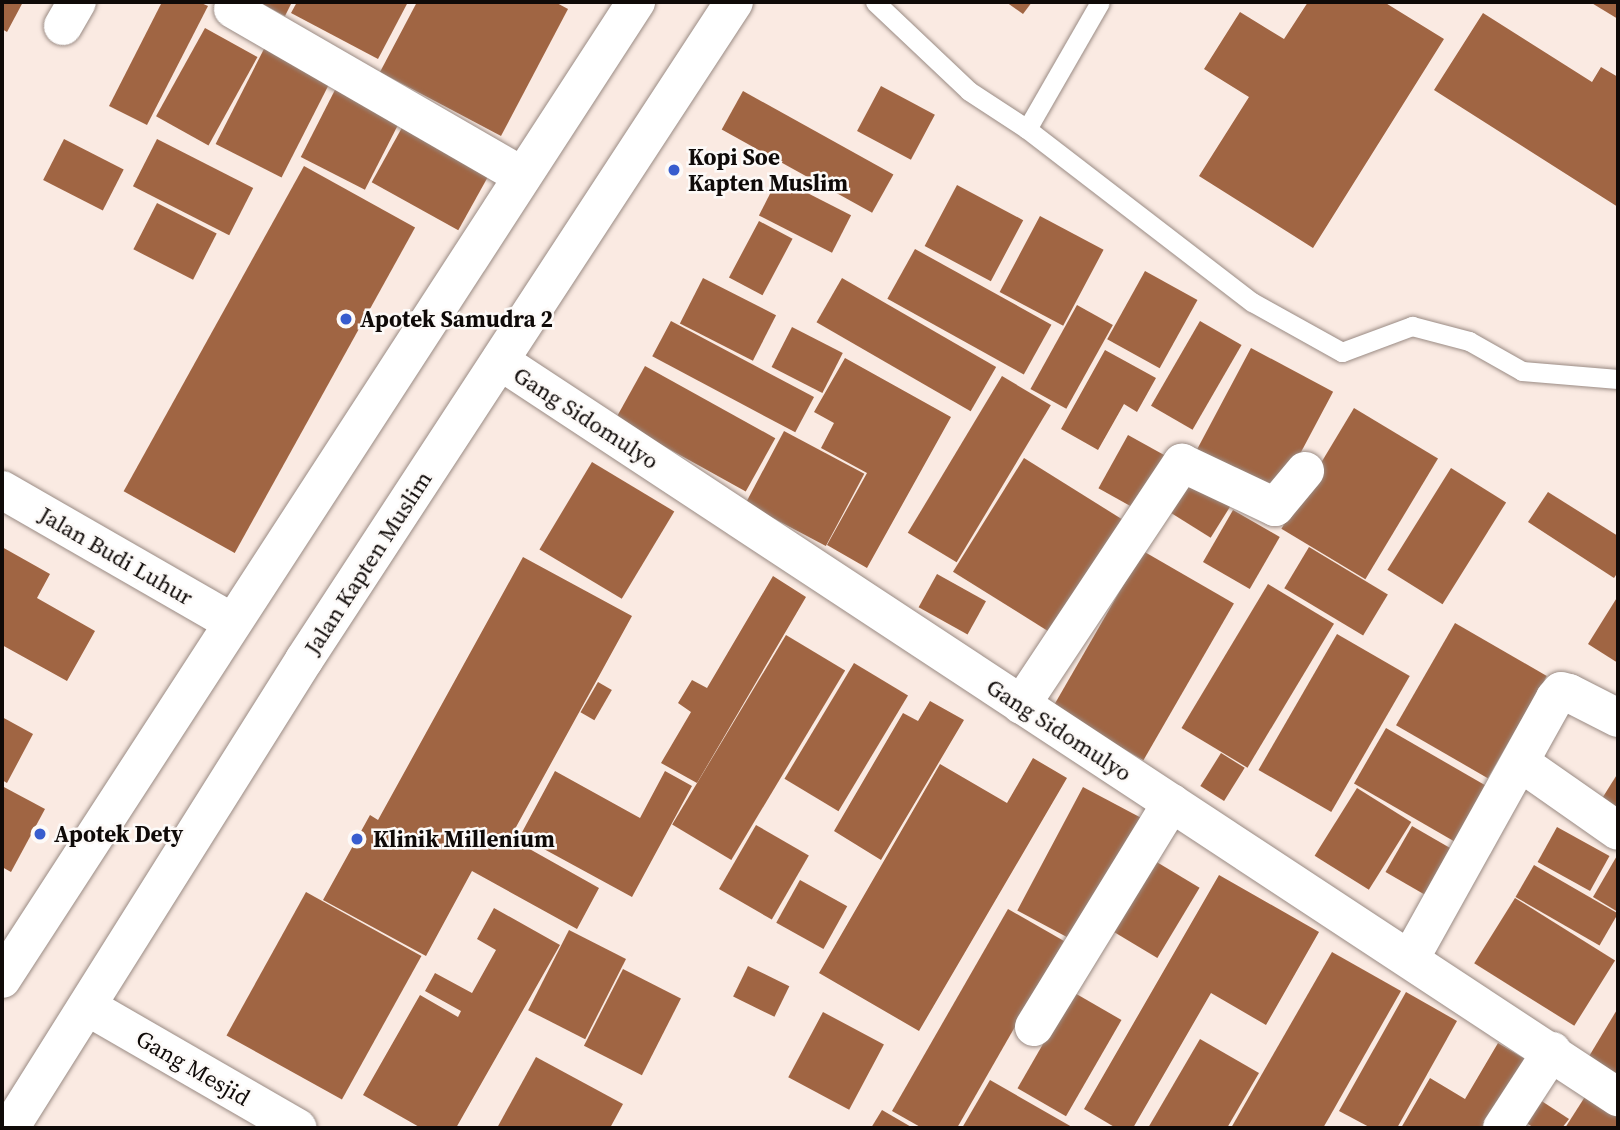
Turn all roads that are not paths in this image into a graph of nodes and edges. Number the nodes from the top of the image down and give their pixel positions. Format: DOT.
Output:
graph roads {
  1 [pos="734,2"];
  2 [pos="876,2"];
  3 [pos="1100,2"];
  4 [pos="626,5"];
  5 [pos="233,9"];
  6 [pos="1027,129"];
  7 [pos="522,176"];
  8 [pos="500,361"];
  9 [pos="1618,379"];
  10 [pos="1305,471"];
  11 [pos="2,490"];
  12 [pos="230,621"];
  13 [pos="1021,705"];
  14 [pos="1618,718"];
  15 [pos="1521,763"];
  16 [pos="1171,803"];
  17 [pos="1618,831"];
  18 [pos="1411,957"];
  19 [pos="2,979"];
  20 [pos="88,1007"];
  21 [pos="1034,1027"];
  22 [pos="1552,1051"];
  23 [pos="1618,1097"];
  24 [pos="10,1128"];
  25 [pos="298,1128"];
  26 [pos="1502,1128"];
  1 -- 8 [label="street, Jalan Kapten Muslim"];
  2 -- 6 [label="lane"];
  3 -- 6 [label="lane"];
  4 -- 7 [label="street"];
  5 -- 7 [label="street"];
  6 -- 9 [label="lane"];
  7 -- 12 [label="street"];
  8 -- 13 [label="street, Gang Sidomulyo"];
  8 -- 20 [label="street, Jalan Kapten Muslim"];
  10 -- 13 [label="street"];
  11 -- 12 [label="street, Jalan Budi Luhur"];
  12 -- 19 [label="street"];
  13 -- 16 [label="street, Gang Sidomulyo"];
  14 -- 15 [label="street"];
  15 -- 17 [label="street"];
  15 -- 18 [label="street"];
  16 -- 18 [label="street, Gang Sidomulyo"];
  16 -- 21 [label="street"];
  18 -- 22 [label="street, Gang Sidomulyo"];
  20 -- 24 [label="street, Jalan Kapten Muslim"];
  20 -- 25 [label="street, Gang Mesjid"];
  22 -- 23 [label="street, Gang Sidomulyo"];
  22 -- 26 [label="street"];
}
